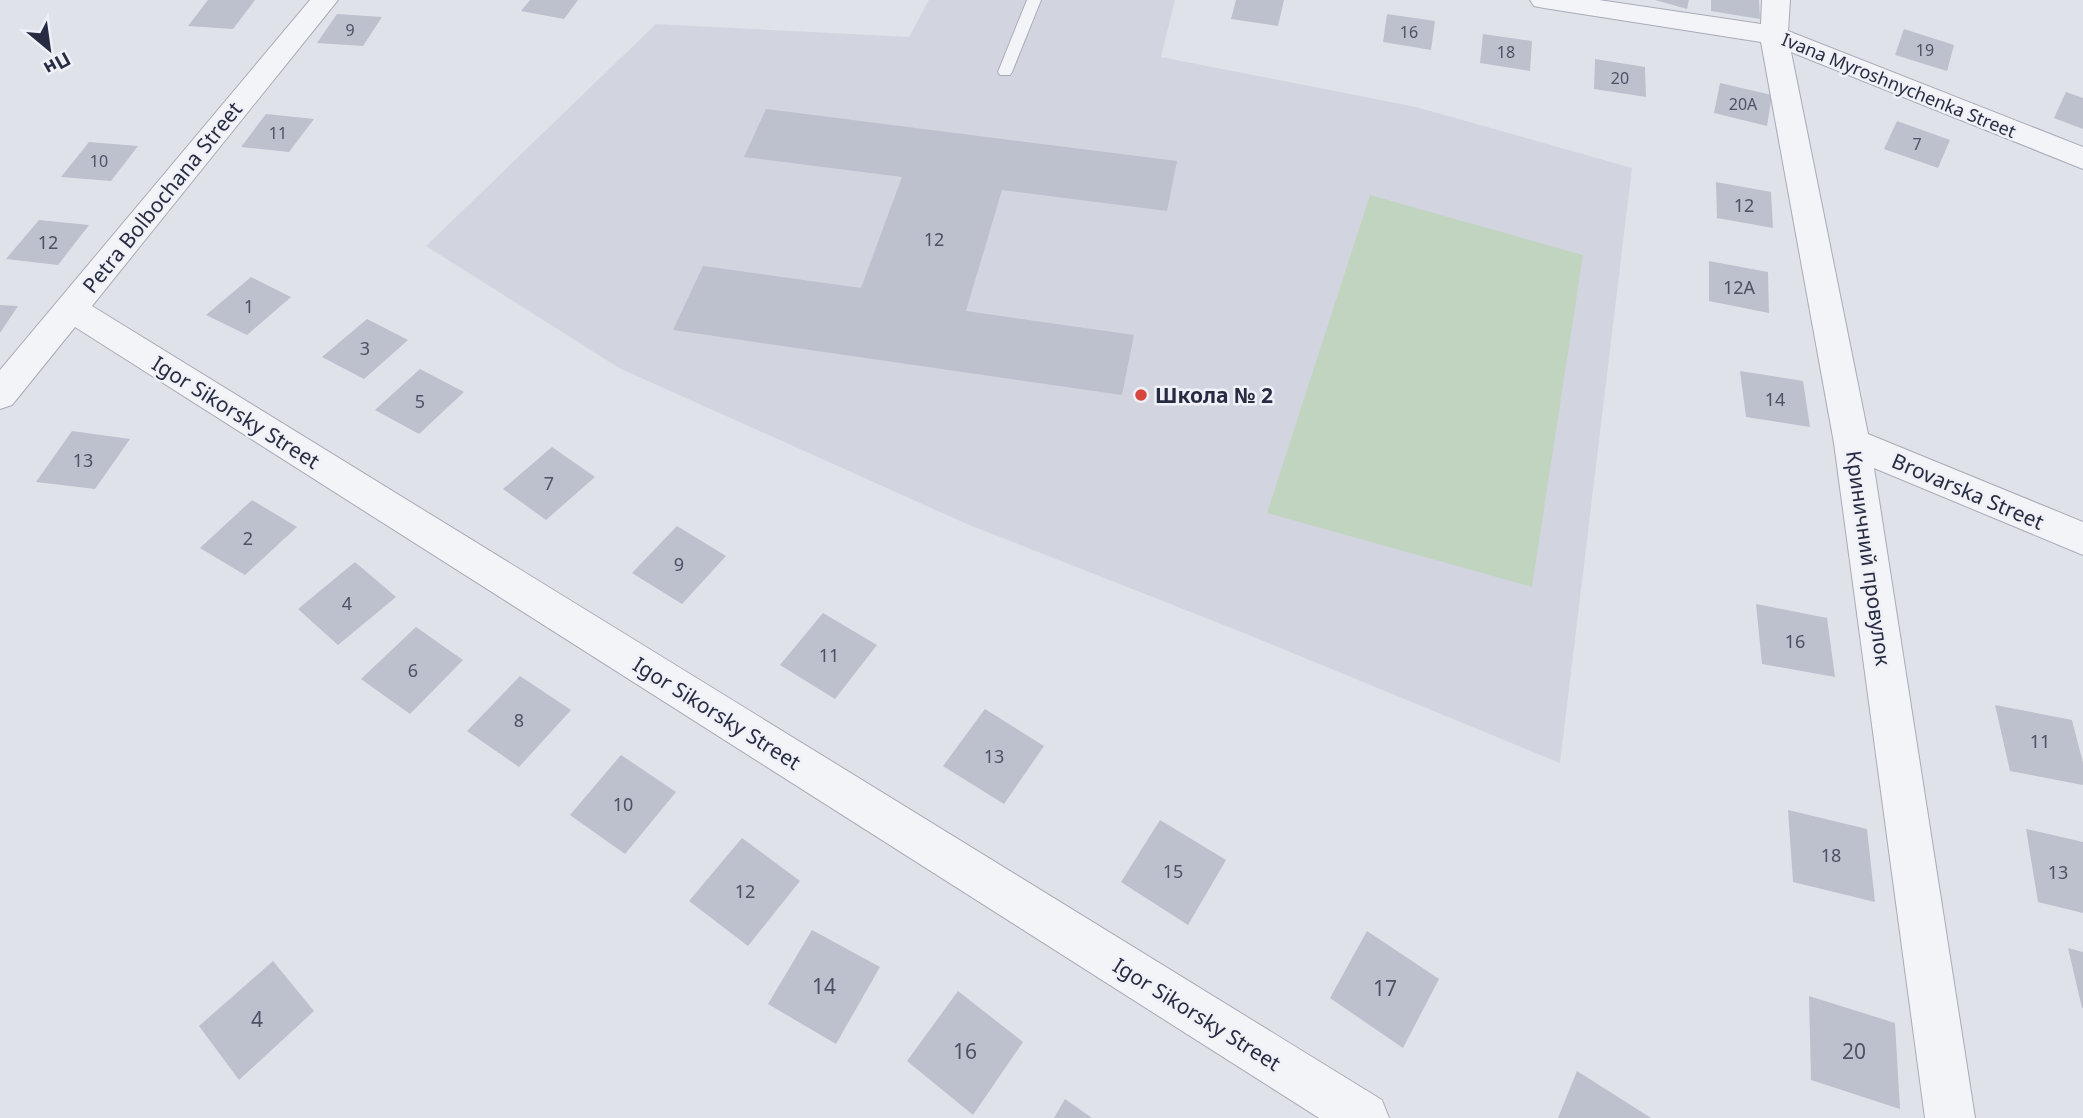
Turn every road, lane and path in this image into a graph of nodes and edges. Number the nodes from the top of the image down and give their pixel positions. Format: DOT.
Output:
graph roads {
  1 [pos="324,0"];
  2 [pos="1034,0"];
  3 [pos="1544,0"];
  4 [pos="1775,17"];
  5 [pos="1005,72"];
  6 [pos="2083,159"];
  7 [pos="70,308"];
  8 [pos="0,395"];
  9 [pos="1852,443"];
  10 [pos="2083,539"];
  11 [pos="1364,1118"];
  12 [pos="1950,1118"];
  1 -- 7 [label="street, Petra Bolbochana Street"];
  2 -- 5 [label="lane"];
  3 -- 4 [label="street, Ivana Myroshnychenka Street"];
  4 -- 6 [label="street, Ivana Myroshnychenka Street"];
  4 -- 9 [label="street, Криничний провулок"];
  7 -- 8 [label="street, Petra Bolbochana Street"];
  7 -- 11 [label="street, Igor Sikorsky Street"];
  9 -- 10 [label="street, Brovarska Street"];
  9 -- 12 [label="street, Криничний провулок"];
}
